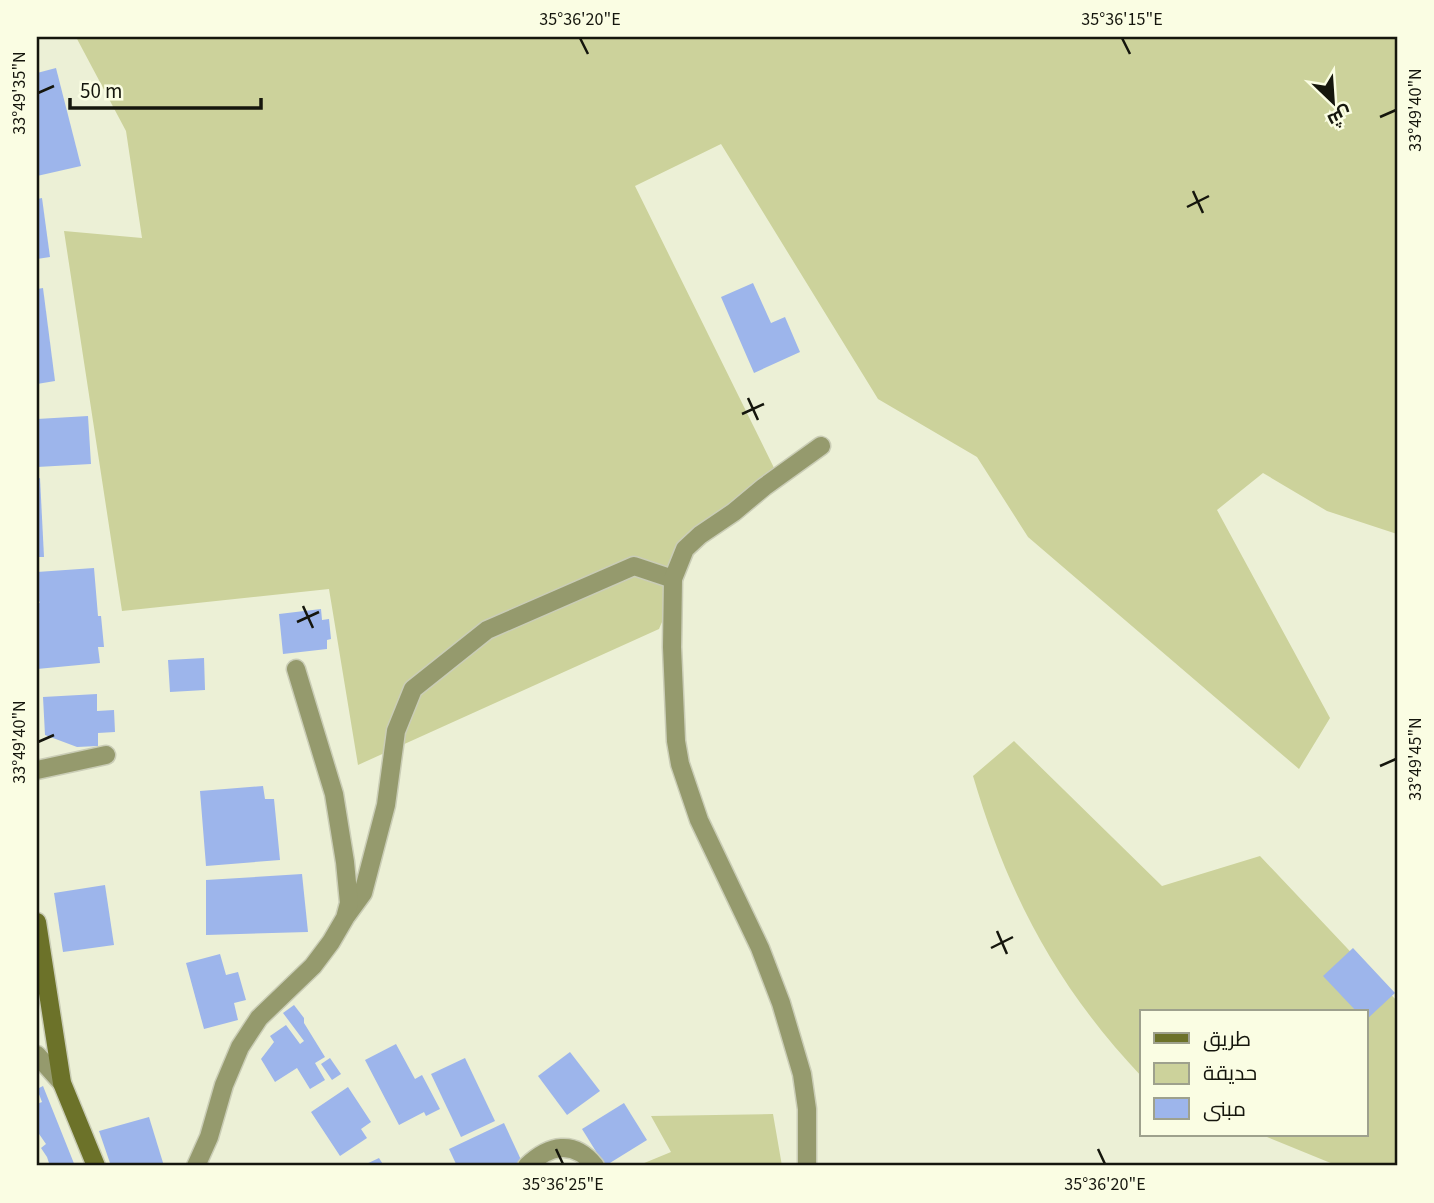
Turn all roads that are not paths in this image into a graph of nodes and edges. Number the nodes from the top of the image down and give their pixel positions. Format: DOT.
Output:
graph roads {
  1 [pos="821,446"];
  2 [pos="673,579"];
  3 [pos="296,669"];
  4 [pos="106,755"];
  5 [pos="37,771"];
  6 [pos="345,918"];
  7 [pos="37,922"];
  8 [pos="37,1055"];
  9 [pos="62,1083"];
  10 [pos="96,1166"];
  11 [pos="196,1166"];
  12 [pos="527,1166"];
  13 [pos="595,1166"];
  14 [pos="807,1166"];
  1 -- 2 [label="street"];
  2 -- 6 [label="street"];
  2 -- 14 [label="street"];
  3 -- 6 [label="street"];
  4 -- 5 [label="street"];
  6 -- 11 [label="street"];
  7 -- 9 [label="main road"];
  8 -- 9 [label="street"];
  9 -- 10 [label="main road"];
  12 -- 13 [label="street"];
}
